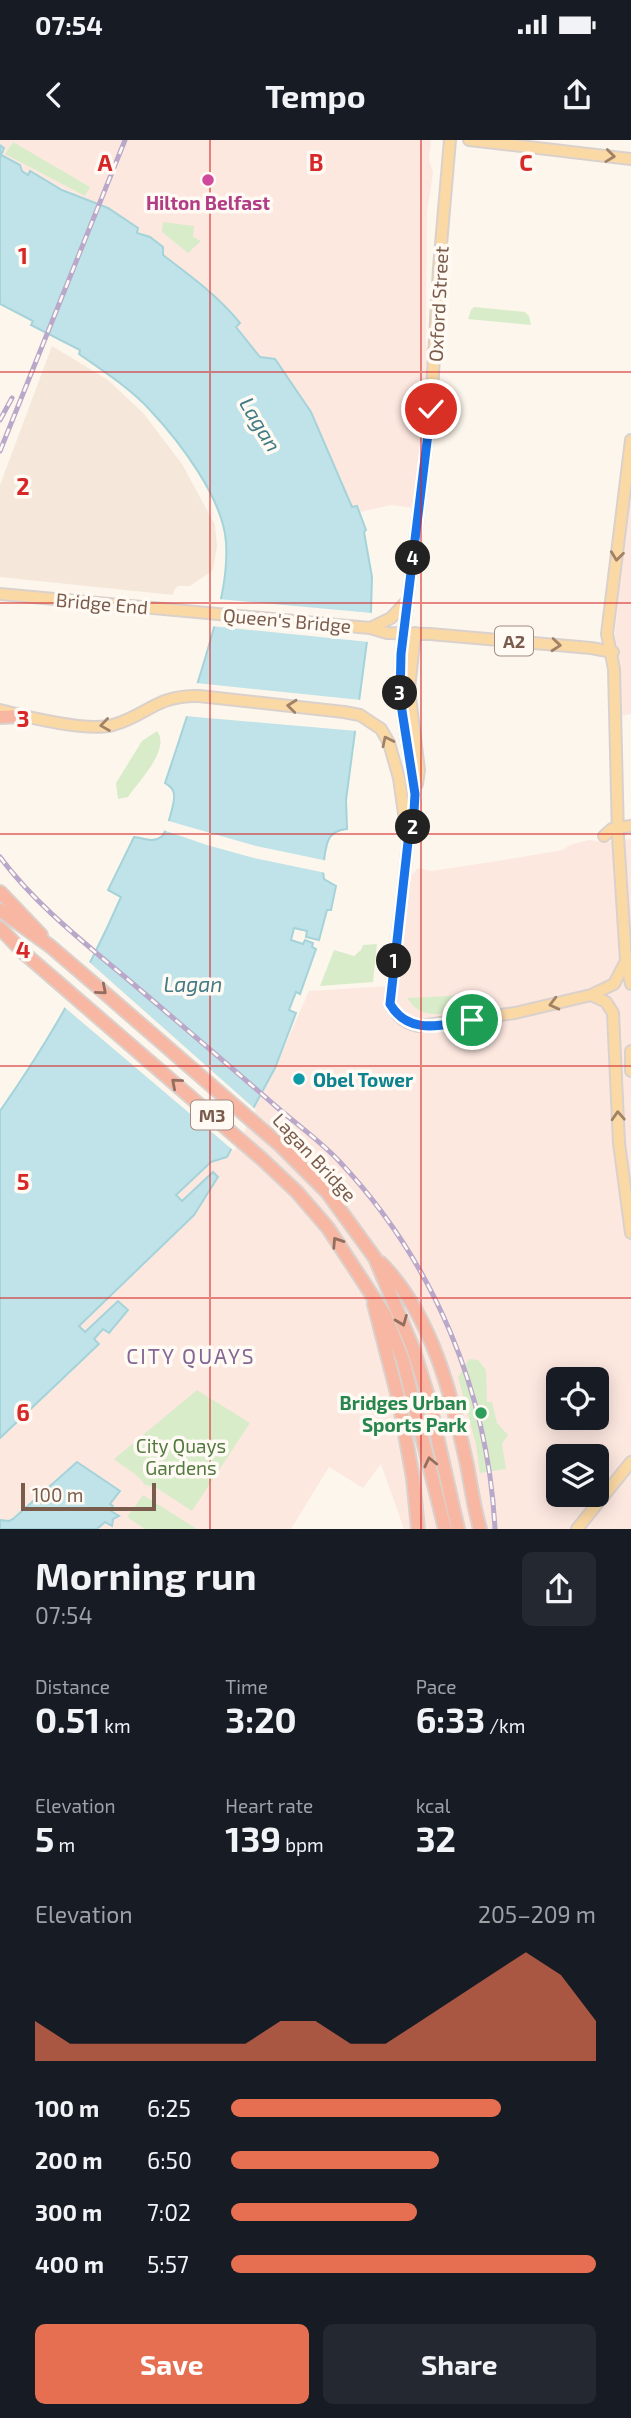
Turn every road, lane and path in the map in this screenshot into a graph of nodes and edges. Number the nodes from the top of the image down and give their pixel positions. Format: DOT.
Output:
graph roads {
  1 [pos="450,140"];
  2 [pos="469,140"];
  3 [pos="631,159"];
  4 [pos="631,440"];
  5 [pos="0,594"];
  6 [pos="407,602"];
  7 [pos="204,612"];
  8 [pos="370,628"];
  9 [pos="415,633"];
  10 [pos="402,634"];
  11 [pos="613,652"];
  12 [pos="0,710"];
  13 [pos="22,716"];
  14 [pos="0,717"];
  15 [pos="415,794"];
  16 [pos="618,808"];
  17 [pos="631,819"];
  18 [pos="631,826"];
  19 [pos="618,832"];
  20 [pos="604,836"];
  21 [pos="631,836"];
  22 [pos="408,842"];
  23 [pos="2,894"];
  24 [pos="0,909"];
  25 [pos="0,928"];
  26 [pos="0,940"];
  27 [pos="50,946"];
  28 [pos="24,953"];
  29 [pos="626,961"];
  30 [pos="631,984"];
  31 [pos="592,995"];
  32 [pos="631,1051"];
  33 [pos="631,1070"];
  34 [pos="631,1233"];
  35 [pos="376,1258"];
  36 [pos="373,1300"];
  37 [pos="631,1462"];
  38 [pos="418,1529"];
  39 [pos="445,1529"];
  40 [pos="458,1529"];
  41 [pos="480,1529"];
  42 [pos="577,1529"];
  1 -- 6 [label="main road, Oxford Street"];
  2 -- 3 [label="main road, one-way"];
  4 -- 11 [label="main road, one-way"];
  5 -- 7 [label="main road, Bridge End / A2"];
  6 -- 8 [label="main road"];
  6 -- 10 [label="main road, Oxford Street"];
  7 -- 8 [label="main road, Queen's Bridge / A2"];
  8 -- 10 [label="main road, A2"];
  9 -- 10 [label="main road, A2"];
  9 -- 11 [label="main road, A2, one-way"];
  9 -- 15 [label="main road"];
  10 -- 15 [label="main road, Oxford Street"];
  11 -- 16 [label="main road"];
  12 -- 13 [label="main road"];
  13 -- 14 [label="highway"];
  22 -- 13 [label="main road, one-way"];
  15 -- 22 [label="main road"];
  16 -- 17 [label="main road"];
  16 -- 19 [label="main road"];
  18 -- 19 [label="main road"];
  19 -- 20 [label="main road"];
  19 -- 21 [label="main road"];
  19 -- 29 [label="main road"];
  31 -- 22 [label="main road, one-way"];
  23 -- 27 [label="highway"];
  24 -- 27 [label="highway, Lagan Bridge / M3"];
  25 -- 28 [label="highway, Lagan Bridge / M3"];
  26 -- 28 [label="highway"];
  27 -- 35 [label="highway, Lagan Bridge / M3, one-way"];
  36 -- 28 [label="highway, Lagan Bridge / M3, one-way"];
  29 -- 30 [label="main road"];
  29 -- 31 [label="main road"];
  34 -- 31 [label="main road, one-way"];
  32 -- 33 [label="main road"];
  35 -- 40 [label="highway, Lagan Bridge / M3, one-way"];
  35 -- 41 [label="highway, M3"];
  36 -- 38 [label="highway, M3"];
  39 -- 36 [label="highway, Lagan Bridge / M3, one-way"];
  37 -- 42 [label="main road"];
}
